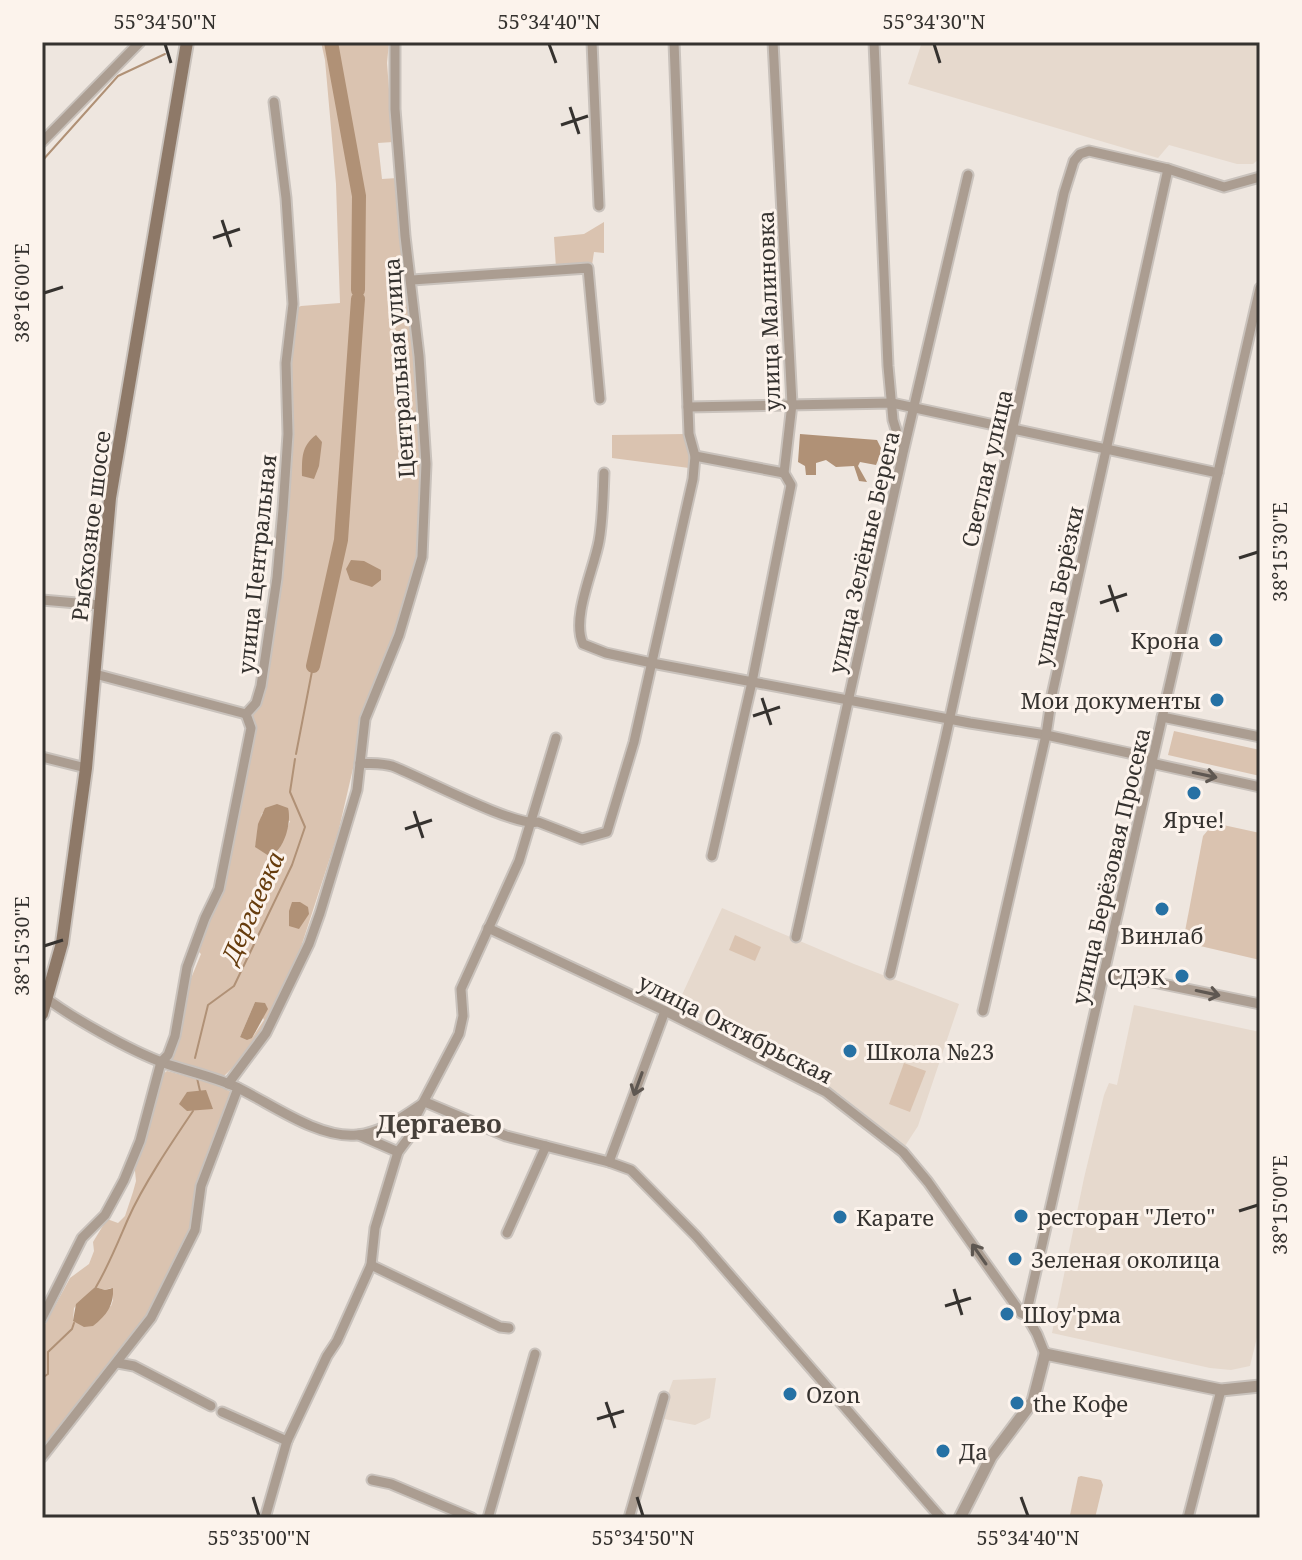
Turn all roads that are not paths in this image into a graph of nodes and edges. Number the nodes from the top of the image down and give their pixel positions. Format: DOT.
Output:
graph roads {
  1 [pos="140,42"];
  2 [pos="187,42"];
  3 [pos="395,42"];
  4 [pos="592,42"];
  5 [pos="674,42"];
  6 [pos="773,42"];
  7 [pos="874,42"];
  8 [pos="274,102"];
  9 [pos="42,142"];
  10 [pos="1168,169"];
  11 [pos="968,175"];
  12 [pos="1260,177"];
  13 [pos="599,206"];
  14 [pos="412,280"];
  15 [pos="1260,288"];
  16 [pos="600,399"];
  17 [pos="892,403"];
  18 [pos="792,404"];
  19 [pos="688,407"];
  20 [pos="914,408"];
  21 [pos="1013,431"];
  22 [pos="1105,450"];
  23 [pos="903,453"];
  24 [pos="695,456"];
  25 [pos="604,473"];
  26 [pos="784,473"];
  27 [pos="1218,473"];
  28 [pos="42,600"];
  29 [pos="100,605"];
  30 [pos="652,663"];
  31 [pos="95,674"];
  32 [pos="752,682"];
  33 [pos="848,700"];
  34 [pos="246,714"];
  35 [pos="1162,717"];
  36 [pos="949,719"];
  37 [pos="1046,735"];
  38 [pos="1260,737"];
  39 [pos="556,738"];
  40 [pos="42,757"];
  41 [pos="1152,760"];
  42 [pos="360,763"];
  43 [pos="86,768"];
  44 [pos="1260,787"];
  45 [pos="531,824"];
  46 [pos="712,856"];
  47 [pos="488,928"];
  48 [pos="796,937"];
  49 [pos="1104,972"];
  50 [pos="890,974"];
  51 [pos="45,997"];
  52 [pos="1260,1004"];
  53 [pos="665,1011"];
  54 [pos="983,1011"];
  55 [pos="42,1014"];
  56 [pos="161,1062"];
  57 [pos="233,1086"];
  58 [pos="425,1102"];
  59 [pos="359,1135"];
  60 [pos="546,1146"];
  61 [pos="398,1152"];
  62 [pos="609,1162"];
  63 [pos="507,1233"];
  64 [pos="371,1265"];
  65 [pos="1026,1315"];
  66 [pos="42,1318"];
  67 [pos="509,1328"];
  68 [pos="535,1354"];
  69 [pos="1046,1357"];
  70 [pos="118,1363"];
  71 [pos="1260,1386"];
  72 [pos="1221,1390"];
  73 [pos="664,1397"];
  74 [pos="211,1406"];
  75 [pos="222,1412"];
  76 [pos="287,1441"];
  77 [pos="42,1457"];
  78 [pos="372,1480"];
  79 [pos="265,1518"];
  80 [pos="472,1518"];
  81 [pos="488,1518"];
  82 [pos="629,1518"];
  83 [pos="941,1518"];
  84 [pos="960,1518"];
  85 [pos="1188,1518"];
  1 -- 9 [label="street"];
  2 -- 29 [label="main road, Рыбхозное шоссе"];
  3 -- 14 [label="street, Центральная улица"];
  4 -- 13 [label="street"];
  5 -- 19 [label="street"];
  6 -- 18 [label="street, улица Малиновка"];
  7 -- 17 [label="street"];
  8 -- 34 [label="street, улица Центральная"];
  10 -- 12 [label="street, Светлая улица"];
  10 -- 21 [label="street, Светлая улица"];
  10 -- 22 [label="street, улица Берёзки"];
  11 -- 20 [label="street, улица Зелёные Берега"];
  14 -- 16 [label="street"];
  14 -- 42 [label="street, Центральная улица"];
  15 -- 27 [label="street, улица Берёзовая Просека"];
  17 -- 18 [label="street"];
  17 -- 20 [label="street"];
  17 -- 23 [label="street"];
  18 -- 19 [label="street"];
  18 -- 26 [label="street, улица Малиновка"];
  19 -- 24 [label="street"];
  20 -- 21 [label="street"];
  20 -- 23 [label="street, улица Зелёные Берега"];
  21 -- 22 [label="street"];
  21 -- 36 [label="street, Светлая улица"];
  22 -- 27 [label="street"];
  22 -- 37 [label="street, улица Берёзки"];
  23 -- 33 [label="street, улица Зелёные Берега"];
  24 -- 26 [label="street"];
  24 -- 30 [label="street"];
  25 -- 30 [label="street"];
  26 -- 32 [label="street, улица Малиновка"];
  27 -- 35 [label="street, улица Берёзовая Просека"];
  28 -- 29 [label="street"];
  29 -- 31 [label="main road, Рыбхозное шоссе"];
  30 -- 32 [label="street"];
  30 -- 45 [label="street"];
  31 -- 34 [label="street"];
  31 -- 43 [label="main road, Рыбхозное шоссе"];
  32 -- 33 [label="street"];
  32 -- 46 [label="street, улица Малиновка"];
  33 -- 36 [label="street"];
  33 -- 48 [label="street, улица Зелёные Берега"];
  34 -- 56 [label="street, улица Центральная"];
  35 -- 38 [label="street"];
  35 -- 41 [label="street, улица Берёзовая Просека"];
  36 -- 37 [label="street"];
  36 -- 50 [label="street, Светлая улица"];
  37 -- 41 [label="street"];
  37 -- 54 [label="street, улица Берёзки"];
  39 -- 45 [label="street"];
  40 -- 43 [label="street"];
  41 -- 44 [label="street, one-way"];
  41 -- 49 [label="street, улица Берёзовая Просека"];
  42 -- 45 [label="street"];
  42 -- 57 [label="street, Центральная улица"];
  43 -- 51 [label="main road, Рыбхозное шоссе"];
  45 -- 47 [label="street"];
  47 -- 53 [label="street, улица Октябрьская"];
  47 -- 58 [label="street"];
  49 -- 52 [label="street, one-way"];
  49 -- 65 [label="street, улица Берёзовая Просека"];
  51 -- 55 [label="main road, Рыбхозное шоссе"];
  51 -- 56 [label="street"];
  53 -- 62 [label="street, one-way"];
  65 -- 53 [label="street, улица Октябрьская, one-way"];
  56 -- 57 [label="street"];
  56 -- 66 [label="street, улица Центральная"];
  57 -- 59 [label="street"];
  57 -- 70 [label="street, Центральная улица"];
  58 -- 59 [label="street"];
  58 -- 60 [label="street"];
  58 -- 61 [label="street"];
  59 -- 61 [label="street"];
  60 -- 62 [label="street"];
  60 -- 63 [label="street"];
  61 -- 64 [label="street"];
  62 -- 83 [label="street"];
  64 -- 67 [label="street"];
  64 -- 76 [label="street"];
  65 -- 69 [label="street"];
  68 -- 81 [label="street"];
  69 -- 72 [label="street"];
  69 -- 84 [label="street"];
  70 -- 74 [label="street"];
  70 -- 77 [label="street, Центральная улица"];
  71 -- 72 [label="street"];
  72 -- 85 [label="street"];
  73 -- 82 [label="street"];
  75 -- 76 [label="street"];
  76 -- 79 [label="street"];
  78 -- 80 [label="street"];
}
